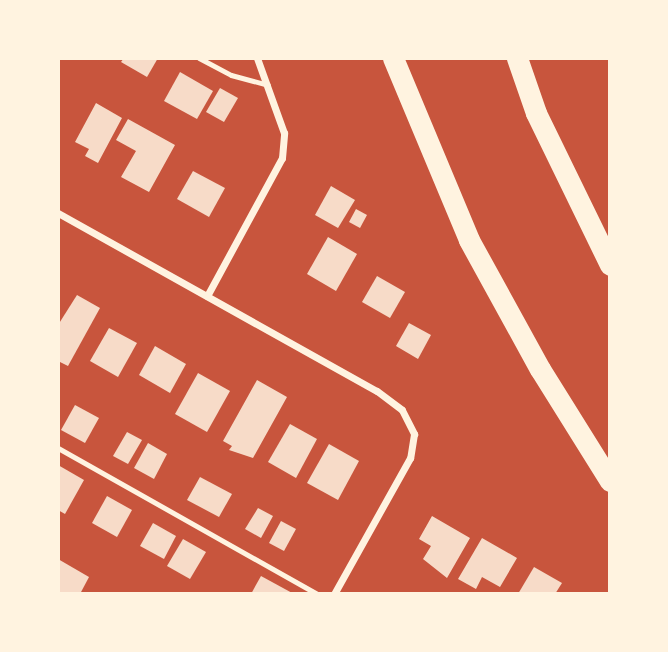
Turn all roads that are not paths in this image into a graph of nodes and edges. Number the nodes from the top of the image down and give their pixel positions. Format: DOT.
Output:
graph roads {
  1 [pos="199,58"];
  2 [pos="257,58"];
  3 [pos="393,58"];
  4 [pos="517,58"];
  5 [pos="268,85"];
  6 [pos="58,213"];
  7 [pos="610,265"];
  8 [pos="207,296"];
  9 [pos="58,448"];
  10 [pos="610,481"];
  11 [pos="317,594"];
  12 [pos="334,594"];
  1 -- 5 [label="lane"];
  2 -- 5 [label="street"];
  3 -- 10 [label="highway"];
  4 -- 7 [label="highway"];
  5 -- 8 [label="street"];
  6 -- 8 [label="street"];
  8 -- 12 [label="street"];
  9 -- 11 [label="lane"];
}
